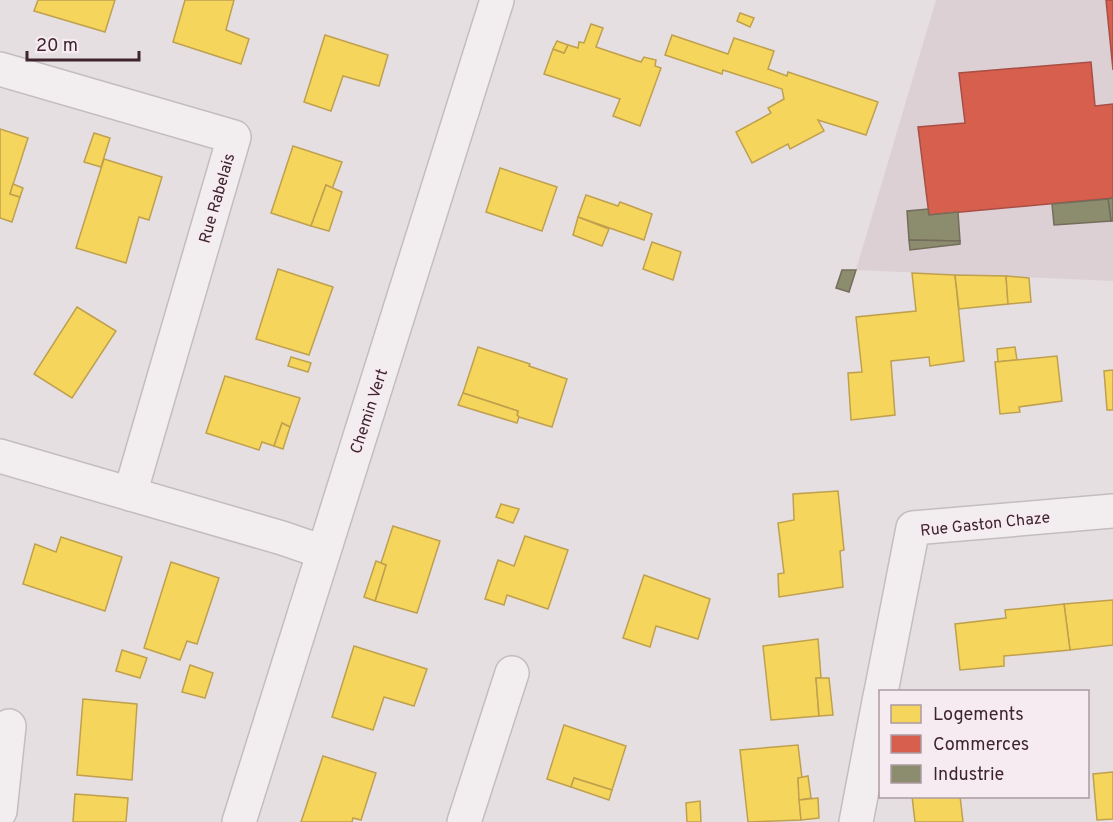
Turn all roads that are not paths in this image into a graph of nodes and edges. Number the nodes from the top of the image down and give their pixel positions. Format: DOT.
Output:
graph roads {
  1 [pos="497,0"];
  2 [pos="0,69"];
  3 [pos="0,456"];
  4 [pos="130,494"];
  5 [pos="1113,511"];
  6 [pos="323,552"];
  7 [pos="512,673"];
  8 [pos="881,690"];
  9 [pos="879,701"];
  10 [pos="9,726"];
  11 [pos="0,810"];
  12 [pos="239,822"];
  13 [pos="464,822"];
  14 [pos="856,822"];
  1 -- 6 [label="street, Chemin Vert"];
  2 -- 4 [label="street, Rue Rabelais"];
  3 -- 4 [label="street"];
  4 -- 6 [label="street"];
  5 -- 8 [label="street, Rue Gaston Chaze"];
  6 -- 12 [label="street, Chemin Vert"];
  7 -- 13 [label="street"];
  9 -- 14 [label="street"];
  10 -- 11 [label="street"];
}
